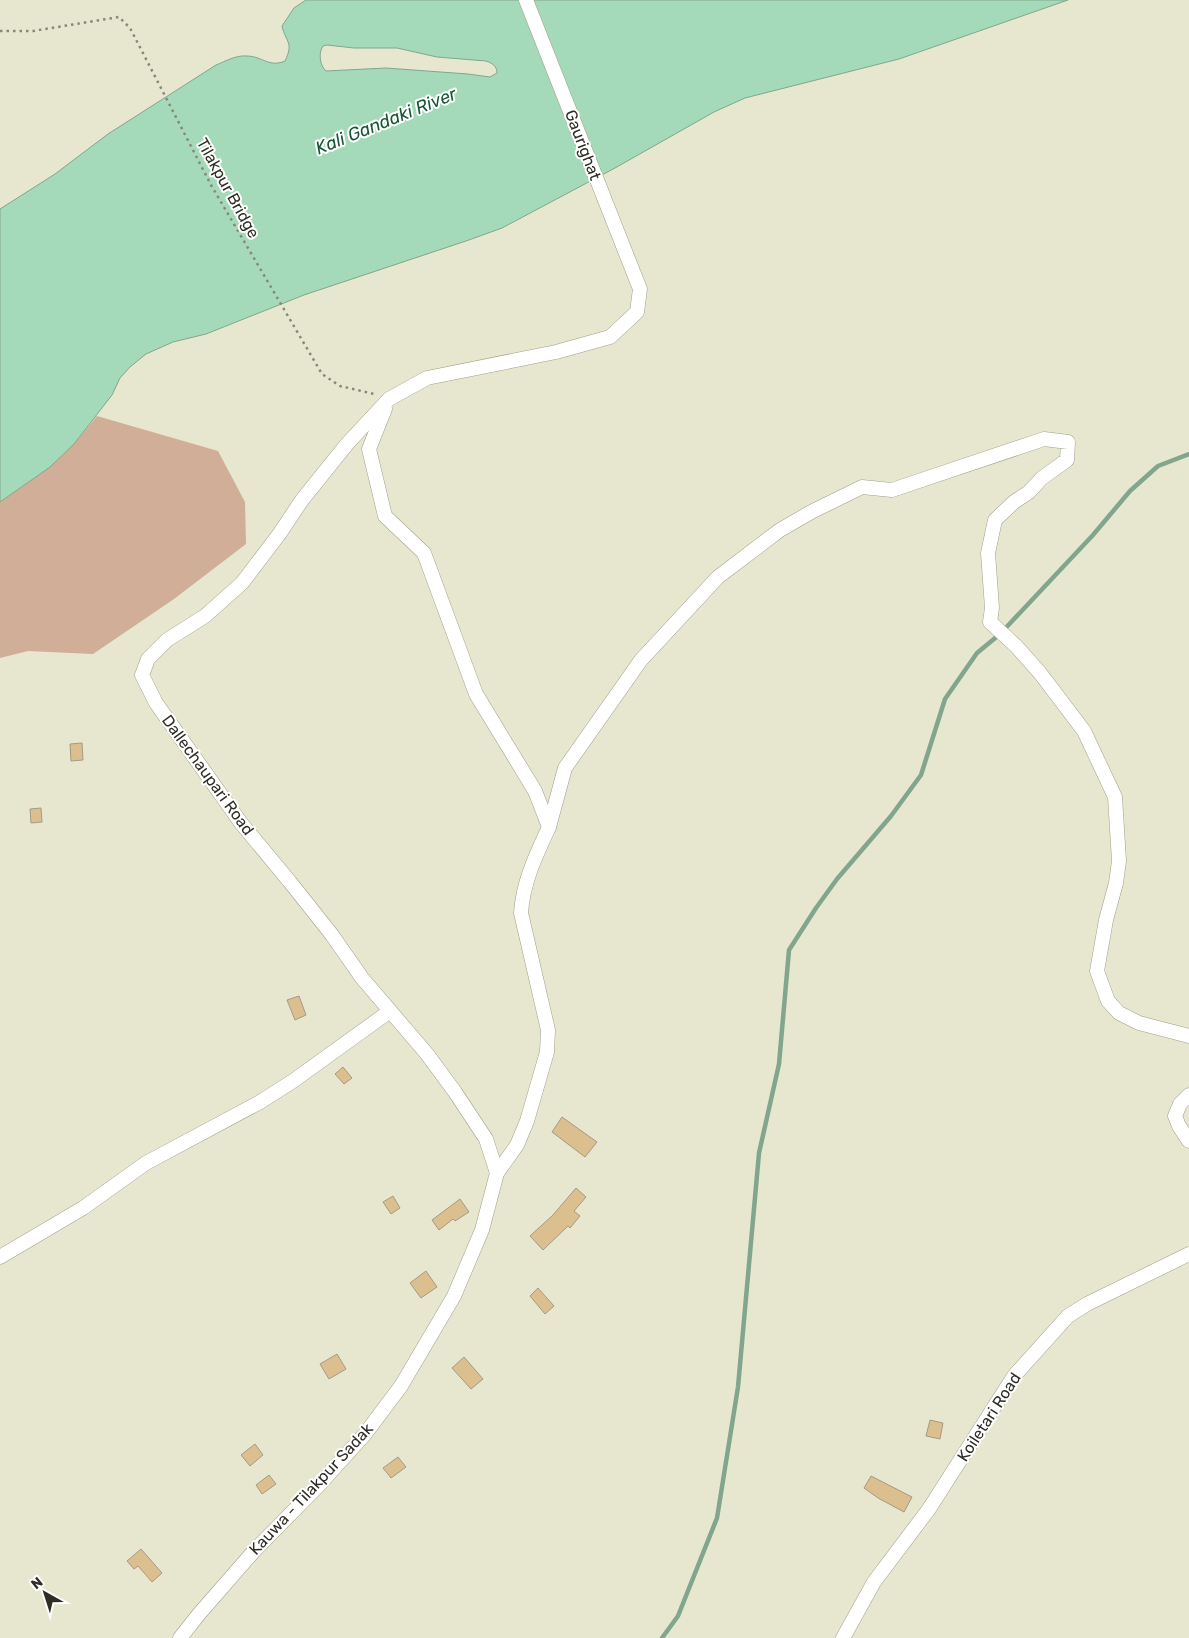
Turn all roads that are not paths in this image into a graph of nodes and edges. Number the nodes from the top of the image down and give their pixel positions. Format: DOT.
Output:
graph roads {
  1 [pos="526,0"];
  2 [pos="640,289"];
  3 [pos="389,400"];
  4 [pos="549,826"];
  5 [pos="390,1012"];
  6 [pos="1189,1036"];
  7 [pos="1189,1095"];
  8 [pos="1189,1141"];
  9 [pos="497,1173"];
  10 [pos="1189,1254"];
  11 [pos="0,1257"];
  12 [pos="180,1638"];
  13 [pos="843,1638"];
  1 -- 2 [label="street, Gaurighat"];
  2 -- 3 [label="street, Dallechaupari Road"];
  3 -- 4 [label="street"];
  3 -- 5 [label="street, Dallechaupari Road"];
  4 -- 6 [label="street, Kauwa - Tilakpur Sadak"];
  4 -- 9 [label="street, Kauwa - Tilakpur Sadak"];
  5 -- 9 [label="street, Dallechaupari Road"];
  5 -- 11 [label="street"];
  7 -- 8 [label="street"];
  9 -- 12 [label="street, Kauwa - Tilakpur Sadak"];
  10 -- 13 [label="street, Koiletari Road"];
}
